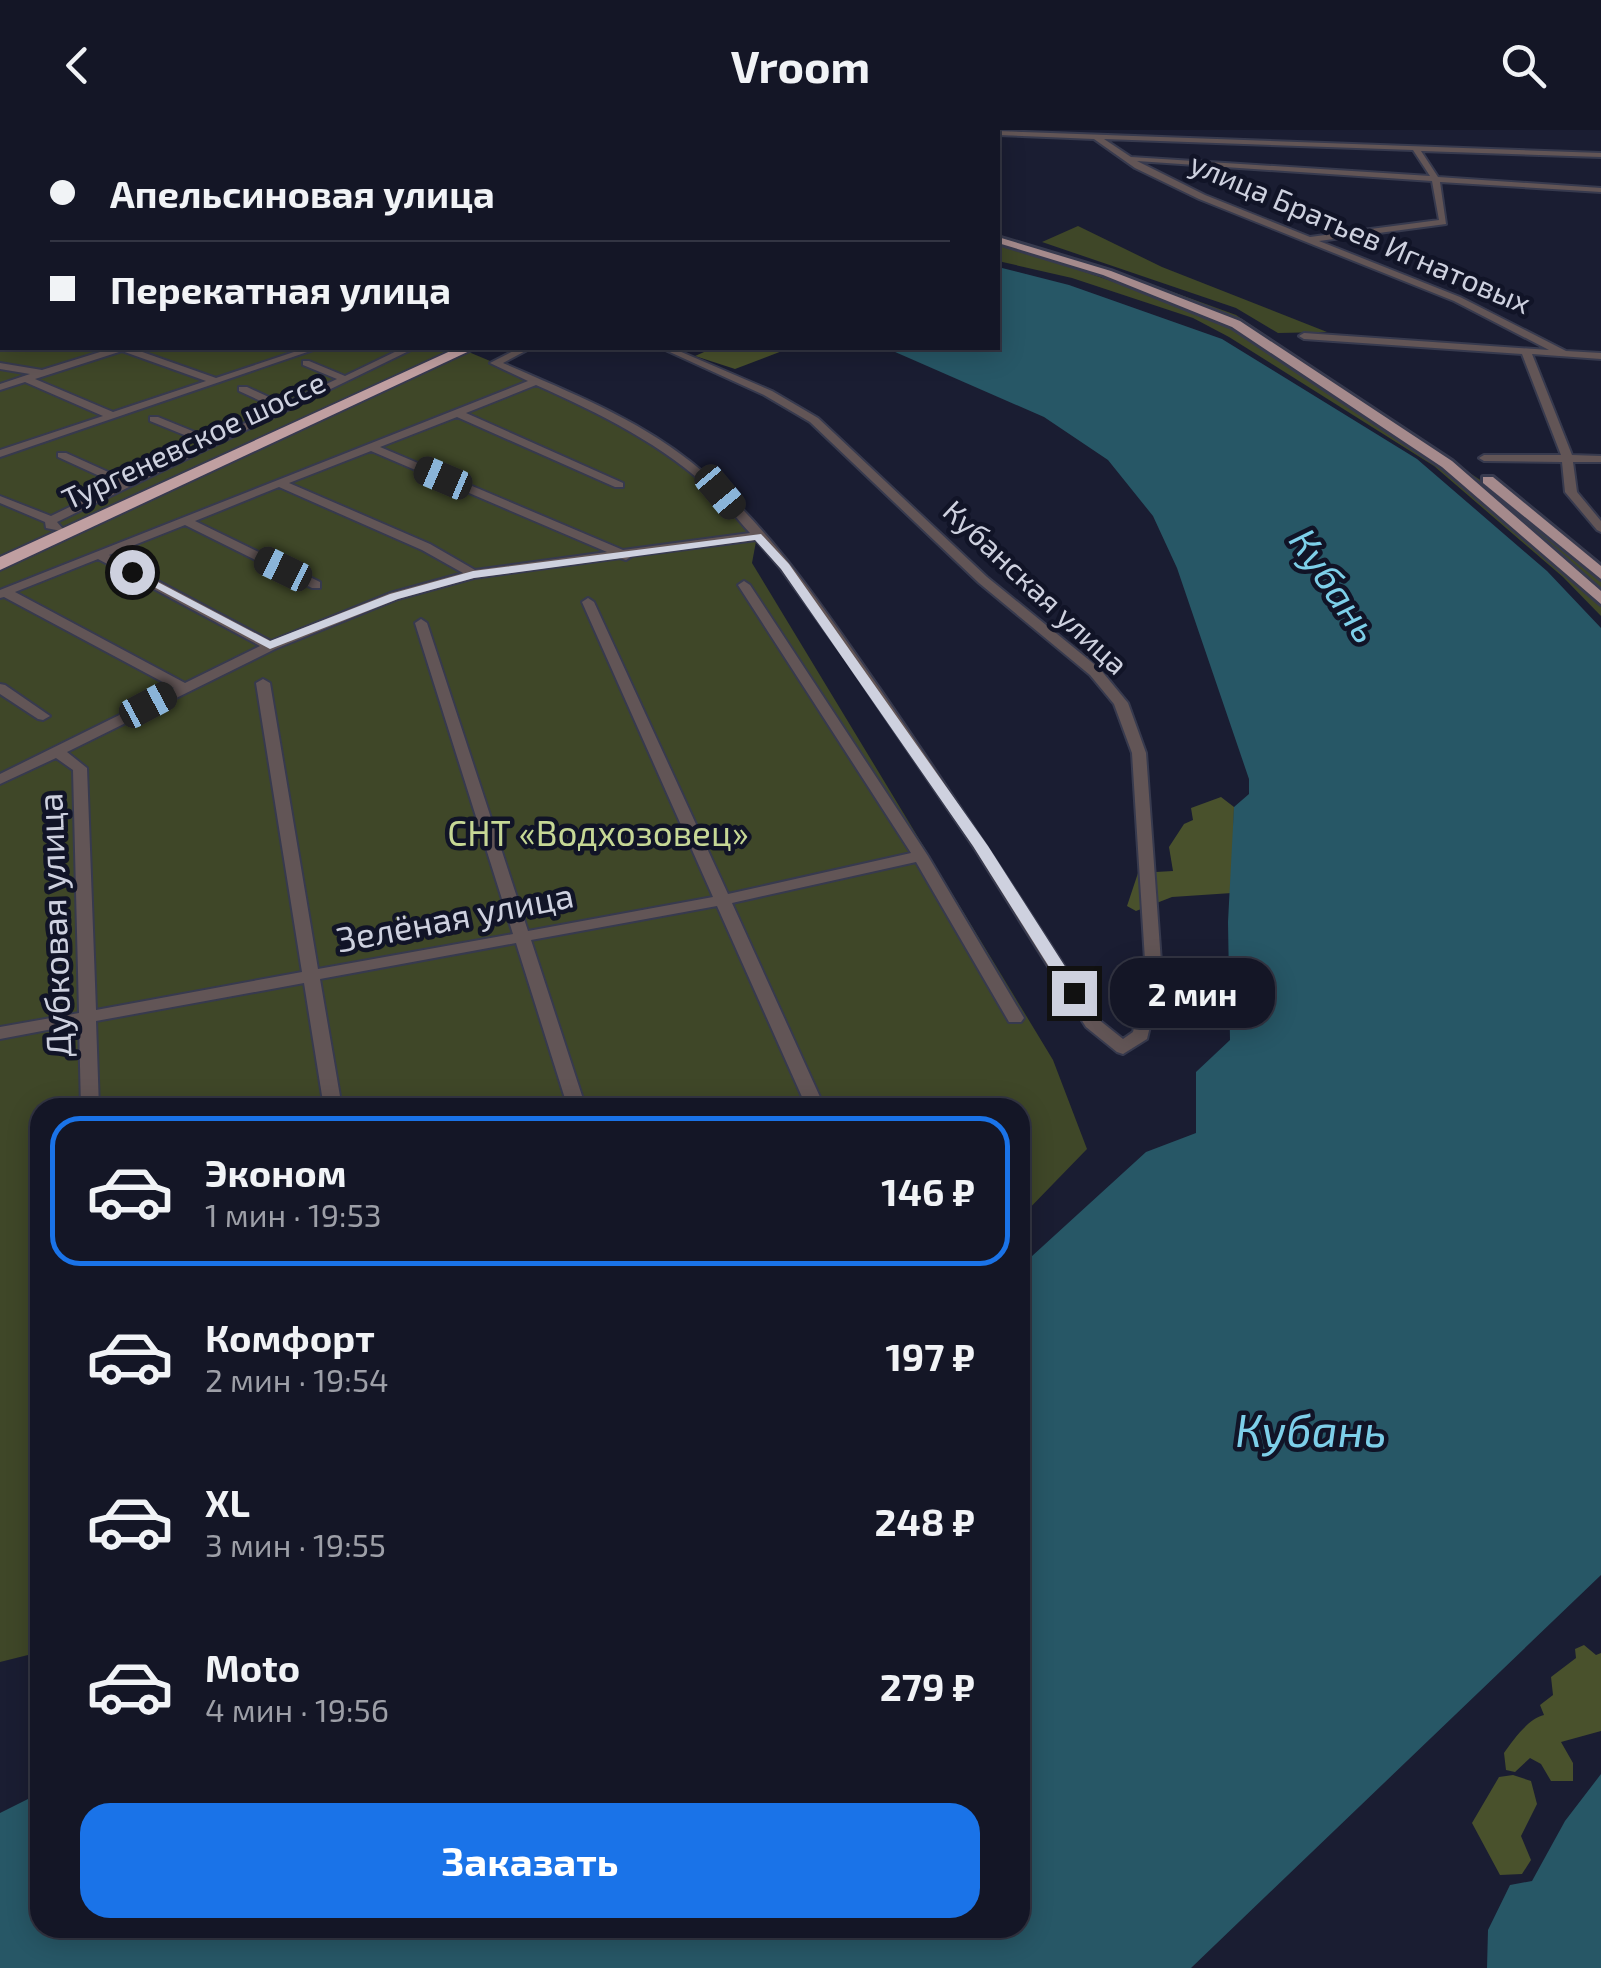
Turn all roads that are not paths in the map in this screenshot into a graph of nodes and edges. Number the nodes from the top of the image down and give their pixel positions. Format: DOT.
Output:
graph roads {
  1 [pos="1289,130"];
  2 [pos="1000,133"];
  3 [pos="1090,133"];
  4 [pos="1289,142"];
  5 [pos="1415,147"];
  6 [pos="1601,155"];
  7 [pos="1127,158"];
  8 [pos="1436,178"];
  9 [pos="1601,190"];
  10 [pos="1000,237"];
  11 [pos="1000,237"];
  12 [pos="1307,240"];
  13 [pos="1304,336"];
  14 [pos="84,350"];
  15 [pos="115,350"];
  16 [pos="128,350"];
  17 [pos="287,350"];
  18 [pos="307,350"];
  19 [pos="405,350"];
  20 [pos="447,350"];
  21 [pos="463,350"];
  22 [pos="521,350"];
  23 [pos="671,350"];
  24 [pos="1525,350"];
  25 [pos="297,353"];
  26 [pos="1563,353"];
  27 [pos="97,355"];
  28 [pos="1601,356"];
  29 [pos="306,363"];
  30 [pos="0,366"];
  31 [pos="42,373"];
  32 [pos="342,378"];
  33 [pos="26,379"];
  34 [pos="216,381"];
  35 [pos="533,383"];
  36 [pos="0,387"];
  37 [pos="243,390"];
  38 [pos="282,406"];
  39 [pos="456,413"];
  40 [pos="112,416"];
  41 [pos="154,419"];
  42 [pos="0,435"];
  43 [pos="210,442"];
  44 [pos="25,446"];
  45 [pos="370,446"];
  46 [pos="0,454"];
  47 [pos="62,455"];
  48 [pos="1567,456"];
  49 [pos="1484,458"];
  50 [pos="1601,460"];
  51 [pos="279,483"];
  52 [pos="124,484"];
  53 [pos="619,485"];
  54 [pos="0,498"];
  55 [pos="185,520"];
  56 [pos="1601,528"];
  57 [pos="48,532"];
  58 [pos="756,536"];
  59 [pos="98,555"];
  60 [pos="0,556"];
  61 [pos="626,556"];
  62 [pos="0,564"];
  63 [pos="473,574"];
  64 [pos="1601,574"];
  65 [pos="316,585"];
  66 [pos="744,585"];
  67 [pos="3,593"];
  68 [pos="1601,599"];
  69 [pos="588,602"];
  70 [pos="421,623"];
  71 [pos="270,646"];
  72 [pos="263,683"];
  73 [pos="182,687"];
  74 [pos="0,688"];
  75 [pos="44,716"];
  76 [pos="57,752"];
  77 [pos="0,780"];
  78 [pos="920,856"];
  79 [pos="724,900"];
  80 [pos="523,935"];
  81 [pos="314,974"];
  82 [pos="88,1017"];
  83 [pos="1014,1018"];
  84 [pos="0,1034"];
  85 [pos="90,1098"];
  86 [pos="332,1098"];
  87 [pos="574,1098"];
  88 [pos="812,1098"];
  1 -- 4 [label="street"];
  2 -- 3 [label="street"];
  3 -- 4 [label="street"];
  3 -- 7 [label="street, улица Братьев Игнатовых"];
  4 -- 5 [label="street"];
  5 -- 6 [label="street"];
  5 -- 8 [label="street"];
  7 -- 8 [label="street"];
  7 -- 12 [label="street, улица Братьев Игнатовых"];
  8 -- 9 [label="street"];
  8 -- 12 [label="street"];
  10 -- 64 [label="main road"];
  11 -- 68 [label="main road"];
  12 -- 26 [label="street, улица Братьев Игнатовых"];
  13 -- 24 [label="street"];
  14 -- 27 [label="street"];
  15 -- 27 [label="street"];
  16 -- 34 [label="street"];
  17 -- 25 [label="street"];
  18 -- 25 [label="street"];
  19 -- 32 [label="street"];
  20 -- 57 [label="highway, Тургеневское шоссе"];
  21 -- 57 [label="highway, Тургеневское шоссе"];
  22 -- 35 [label="street"];
  23 -- 58 [label="street, Кубанская улица"];
  24 -- 26 [label="street"];
  24 -- 48 [label="street, улица Братьев Игнатовых"];
  25 -- 34 [label="street"];
  26 -- 28 [label="street"];
  27 -- 31 [label="street"];
  29 -- 32 [label="street"];
  30 -- 31 [label="street"];
  31 -- 33 [label="street"];
  32 -- 38 [label="street"];
  33 -- 36 [label="street"];
  33 -- 40 [label="street"];
  34 -- 40 [label="street"];
  35 -- 39 [label="street"];
  35 -- 58 [label="street"];
  37 -- 38 [label="street"];
  38 -- 43 [label="street"];
  39 -- 45 [label="street"];
  39 -- 53 [label="street"];
  40 -- 44 [label="street"];
  41 -- 43 [label="street"];
  42 -- 44 [label="street"];
  43 -- 52 [label="street"];
  44 -- 46 [label="street"];
  45 -- 51 [label="street"];
  45 -- 61 [label="street"];
  47 -- 52 [label="street"];
  48 -- 49 [label="street"];
  48 -- 50 [label="street"];
  48 -- 56 [label="street, улица Братьев Игнатовых"];
  51 -- 55 [label="street"];
  51 -- 63 [label="street"];
  52 -- 57 [label="street"];
  54 -- 57 [label="street"];
  55 -- 59 [label="street"];
  55 -- 65 [label="street"];
  57 -- 60 [label="highway, Тургеневское шоссе"];
  57 -- 62 [label="highway, Тургеневское шоссе"];
  58 -- 61 [label="street"];
  59 -- 67 [label="street"];
  59 -- 71 [label="street"];
  61 -- 63 [label="street"];
  63 -- 71 [label="street"];
  66 -- 78 [label="street"];
  67 -- 73 [label="street"];
  69 -- 79 [label="street"];
  70 -- 80 [label="street"];
  71 -- 73 [label="street"];
  72 -- 81 [label="street"];
  73 -- 76 [label="street"];
  74 -- 75 [label="street"];
  76 -- 77 [label="street"];
  76 -- 82 [label="street, Дубковая улица"];
  78 -- 79 [label="street, Зелёная улица"];
  78 -- 83 [label="street"];
  79 -- 80 [label="street, Зелёная улица"];
  79 -- 88 [label="street"];
  80 -- 81 [label="street, Зелёная улица"];
  80 -- 87 [label="street"];
  81 -- 82 [label="street, Зелёная улица"];
  81 -- 86 [label="street"];
  82 -- 84 [label="street, Зелёная улица"];
  82 -- 85 [label="street, Дубковая улица"];
}
